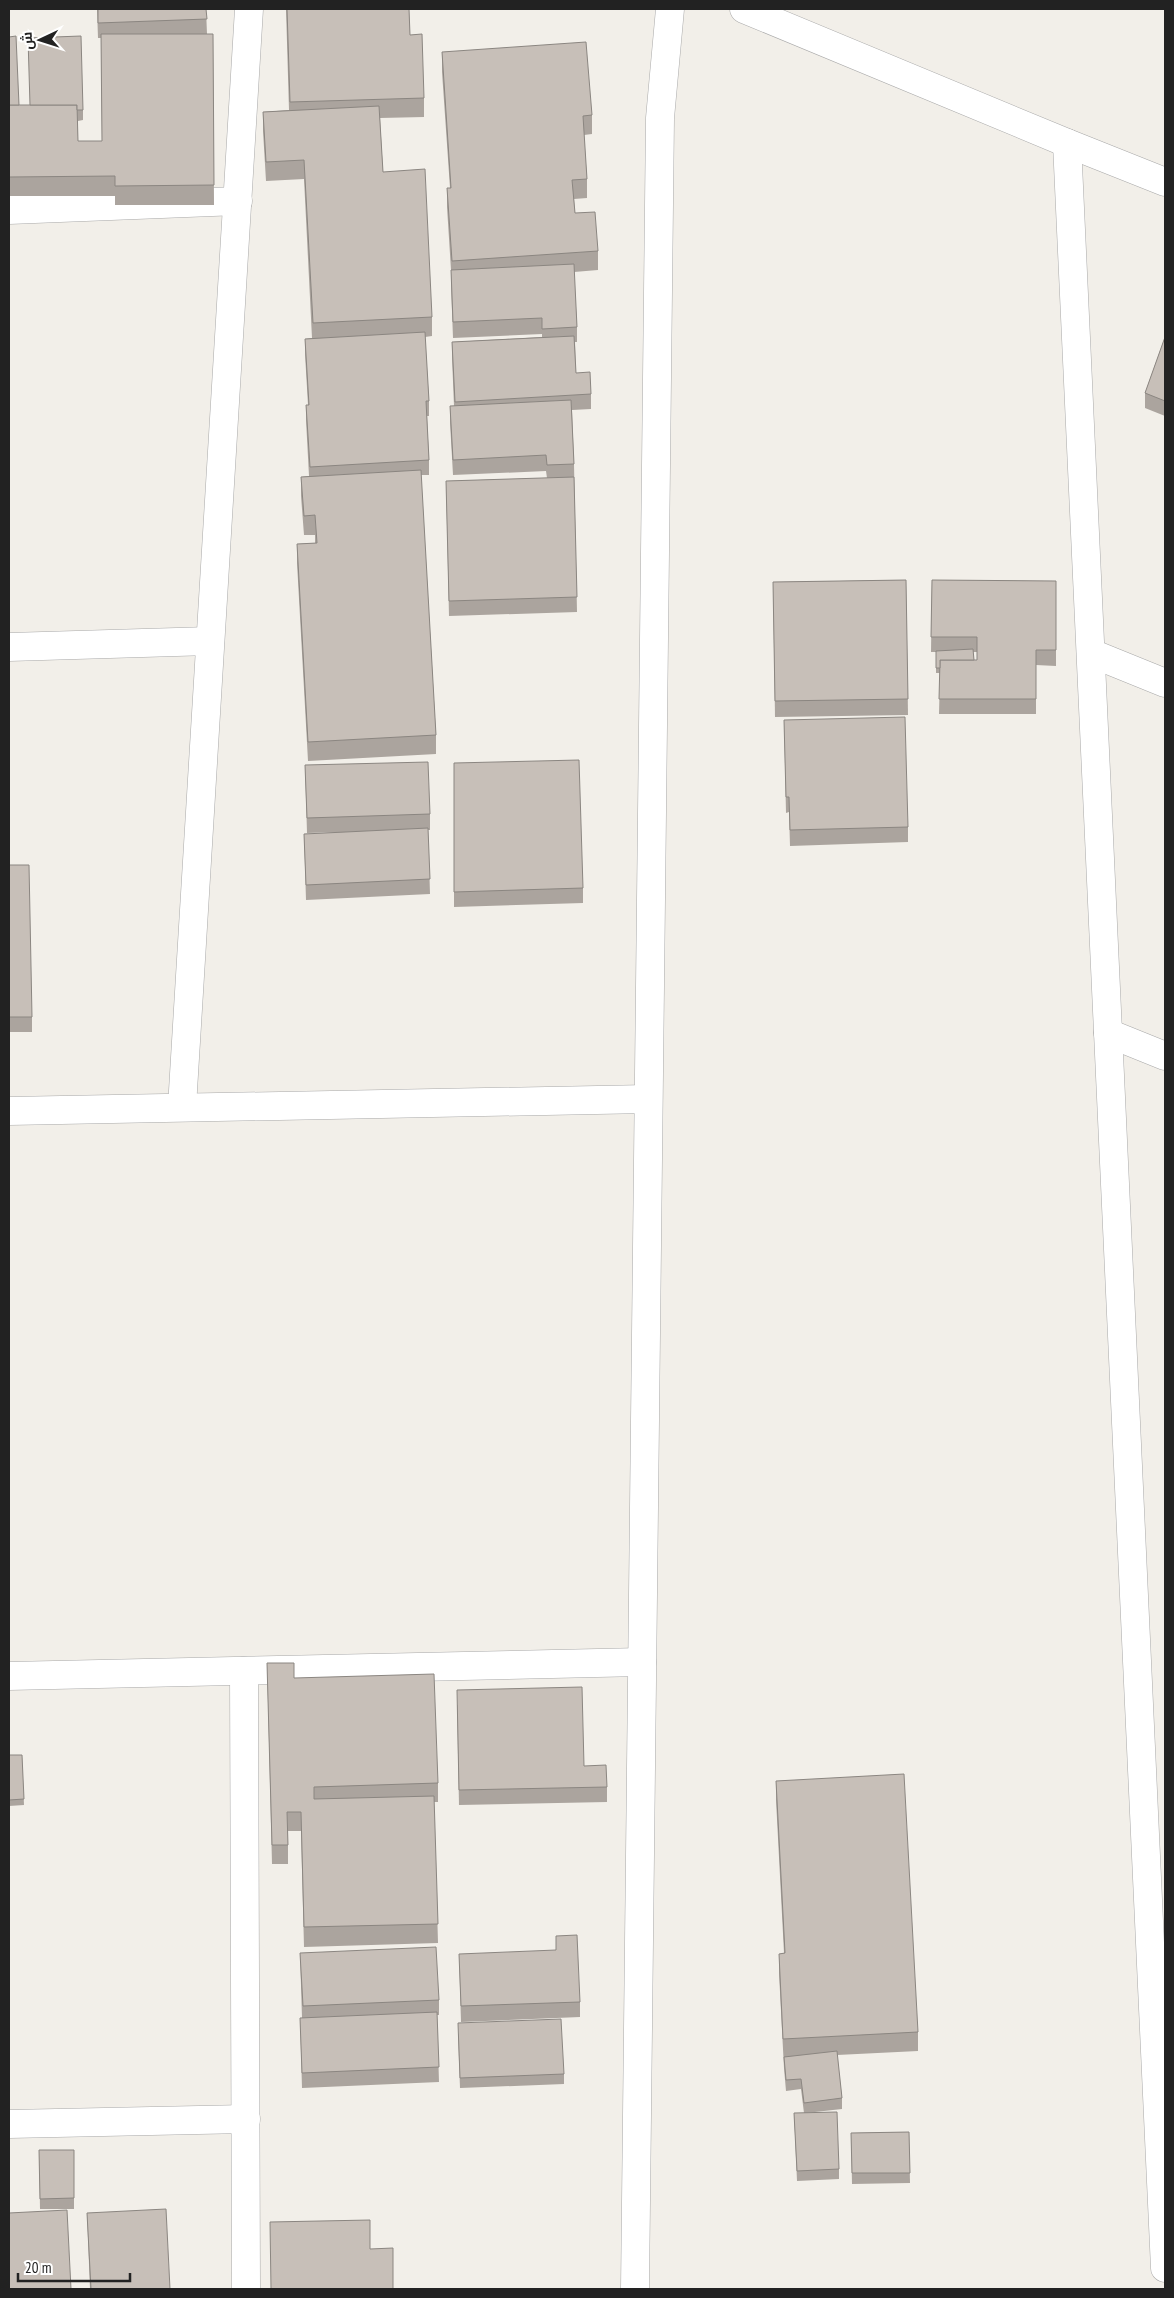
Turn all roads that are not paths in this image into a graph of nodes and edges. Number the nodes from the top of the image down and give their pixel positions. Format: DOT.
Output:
graph roads {
  1 [pos="250,9"];
  2 [pos="670,9"];
  3 [pos="744,9"];
  4 [pos="1067,143"];
  5 [pos="1165,182"];
  6 [pos="238,201"];
  7 [pos="9,210"];
  8 [pos="210,641"];
  9 [pos="9,647"];
  10 [pos="1091,653"];
  11 [pos="1165,683"];
  12 [pos="1108,1033"];
  13 [pos="1165,1056"];
  14 [pos="648,1099"];
  15 [pos="182,1108"];
  16 [pos="9,1110"];
  17 [pos="642,1662"];
  18 [pos="244,1671"];
  19 [pos="9,1676"];
  20 [pos="246,2120"];
  21 [pos="9,2124"];
  22 [pos="1165,2268"];
  23 [pos="246,2289"];
  24 [pos="635,2289"];
  1 -- 6 [label="street"];
  2 -- 14 [label="street"];
  3 -- 4 [label="street"];
  4 -- 5 [label="street"];
  4 -- 10 [label="street"];
  6 -- 7 [label="street"];
  6 -- 8 [label="street"];
  8 -- 9 [label="street"];
  8 -- 15 [label="street"];
  10 -- 11 [label="street"];
  10 -- 12 [label="street"];
  12 -- 13 [label="street"];
  12 -- 22 [label="street"];
  14 -- 15 [label="street"];
  14 -- 17 [label="street"];
  15 -- 16 [label="street"];
  17 -- 18 [label="street"];
  17 -- 24 [label="street"];
  18 -- 19 [label="street"];
  18 -- 20 [label="street"];
  20 -- 21 [label="street"];
  20 -- 23 [label="street"];
}
